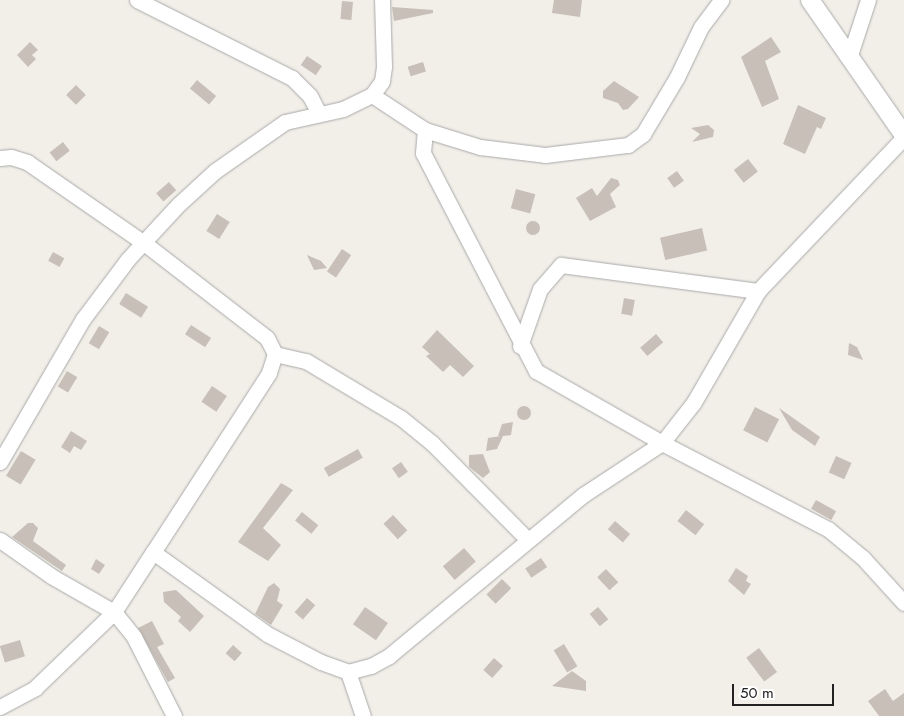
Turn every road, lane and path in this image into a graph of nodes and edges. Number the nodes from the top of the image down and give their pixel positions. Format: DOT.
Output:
graph roads {
  1 [pos="137,0"];
  2 [pos="382,0"];
  3 [pos="721,0"];
  4 [pos="810,0"];
  5 [pos="868,0"];
  6 [pos="850,55"];
  7 [pos="372,95"];
  8 [pos="320,114"];
  9 [pos="425,130"];
  10 [pos="904,136"];
  11 [pos="0,158"];
  12 [pos="144,244"];
  13 [pos="758,291"];
  14 [pos="520,346"];
  15 [pos="275,354"];
  16 [pos="662,443"];
  17 [pos="0,462"];
  18 [pos="527,539"];
  19 [pos="0,540"];
  20 [pos="153,552"];
  21 [pos="904,603"];
  22 [pos="114,612"];
  23 [pos="348,672"];
  24 [pos="0,708"];
  25 [pos="174,716"];
  26 [pos="363,716"];
  1 -- 8 [label="street"];
  2 -- 7 [label="street"];
  3 -- 9 [label="street"];
  4 -- 6 [label="street"];
  5 -- 6 [label="street"];
  6 -- 10 [label="street"];
  7 -- 8 [label="street"];
  7 -- 9 [label="street"];
  8 -- 12 [label="street"];
  9 -- 14 [label="street"];
  10 -- 13 [label="street"];
  11 -- 12 [label="street"];
  12 -- 15 [label="street"];
  12 -- 17 [label="street"];
  13 -- 14 [label="street"];
  13 -- 16 [label="street"];
  14 -- 16 [label="street"];
  15 -- 18 [label="street"];
  15 -- 20 [label="street"];
  16 -- 18 [label="street"];
  16 -- 21 [label="street"];
  18 -- 23 [label="street"];
  19 -- 22 [label="street"];
  20 -- 22 [label="street"];
  20 -- 23 [label="street"];
  22 -- 24 [label="street"];
  22 -- 25 [label="street"];
  23 -- 26 [label="street"];
}
